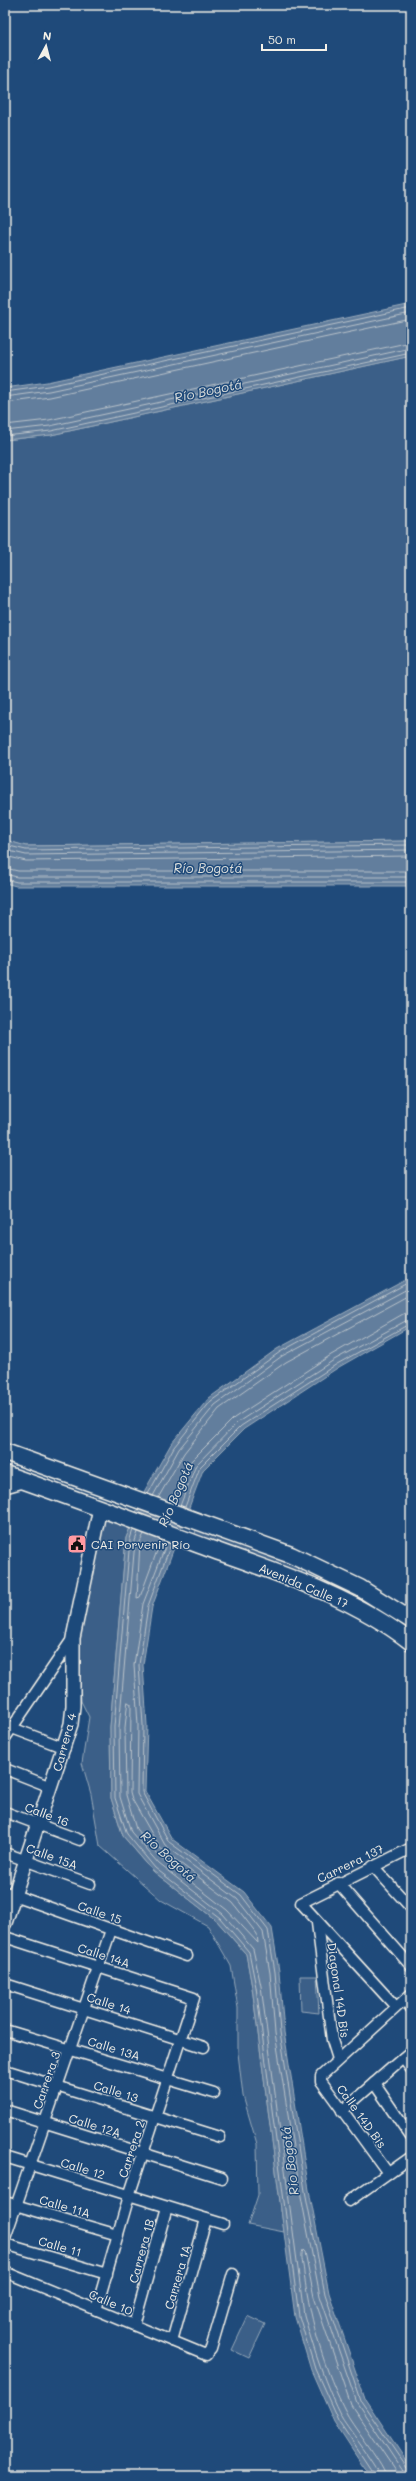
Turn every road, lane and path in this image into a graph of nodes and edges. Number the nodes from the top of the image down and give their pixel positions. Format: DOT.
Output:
graph roads {
  1 [pos="5,1452"];
  2 [pos="5,1474"];
  3 [pos="23,1481"];
  4 [pos="5,1486"];
  5 [pos="100,1508"];
  6 [pos="322,1569"];
  7 [pos="313,1587"];
  8 [pos="411,1620"];
  9 [pos="73,1638"];
  10 [pos="411,1642"];
  11 [pos="12,1728"];
  12 [pos="5,1738"];
  13 [pos="64,1748"];
  14 [pos="5,1769"];
  15 [pos="51,1787"];
  16 [pos="5,1812"];
  17 [pos="39,1824"];
  18 [pos="80,1840"];
  19 [pos="411,1848"];
  20 [pos="5,1853"];
  21 [pos="26,1860"];
  22 [pos="373,1866"];
  23 [pos="338,1883"];
  24 [pos="90,1884"];
  25 [pos="10,1894"];
  26 [pos="411,1908"];
  27 [pos="5,1923"];
  28 [pos="318,1923"];
  29 [pos="112,1930"];
  30 [pos="5,1937"];
  31 [pos="187,1956"];
  32 [pos="411,1966"];
  33 [pos="99,1967"];
  34 [pos="5,1984"];
  35 [pos="408,1997"];
  36 [pos="194,1998"];
  37 [pos="396,2007"];
  38 [pos="84,2008"];
  39 [pos="411,2008"];
  40 [pos="5,2030"];
  41 [pos="180,2039"];
  42 [pos="204,2047"];
  43 [pos="70,2049"];
  44 [pos="407,2054"];
  45 [pos="338,2059"];
  46 [pos="411,2069"];
  47 [pos="5,2070"];
  48 [pos="168,2078"];
  49 [pos="374,2083"];
  50 [pos="57,2086"];
  51 [pos="214,2093"];
  52 [pos="5,2110"];
  53 [pos="342,2111"];
  54 [pos="155,2117"];
  55 [pos="45,2123"];
  56 [pos="220,2137"];
  57 [pos="411,2137"];
  58 [pos="143,2153"];
  59 [pos="411,2157"];
  60 [pos="5,2158"];
  61 [pos="30,2165"];
  62 [pos="388,2173"];
  63 [pos="222,2178"];
  64 [pos="129,2196"];
  65 [pos="349,2201"];
  66 [pos="5,2202"];
  67 [pos="16,2205"];
  68 [pos="166,2207"];
  69 [pos="206,2220"];
  70 [pos="223,2224"];
  71 [pos="118,2235"];
  72 [pos="5,2238"];
  73 [pos="5,2244"];
  74 [pos="5,2272"];
  75 [pos="107,2274"];
  76 [pos="233,2274"];
  77 [pos="96,2310"];
  78 [pos="134,2325"];
  79 [pos="172,2341"];
  1 -- 6 [label="main road, Avenida Calle 17"];
  2 -- 3 [label="main road, Avenida Calle 17"];
  3 -- 4 [label="street"];
  3 -- 5 [label="main road, Avenida Calle 17"];
  5 -- 7 [label="main road, Avenida Calle 17"];
  5 -- 9 [label="street, Carrera 4"];
  6 -- 7 [label="main road"];
  6 -- 8 [label="main road, Avenida Calle 17"];
  7 -- 10 [label="main road, Avenida Calle 17"];
  9 -- 11 [label="street"];
  9 -- 13 [label="street, Carrera 4"];
  11 -- 12 [label="street"];
  11 -- 13 [label="street"];
  13 -- 15 [label="street, Carrera 4"];
  14 -- 15 [label="street"];
  15 -- 17 [label="street, Carrera 4"];
  16 -- 17 [label="street, Calle 16"];
  17 -- 18 [label="street, Calle 16"];
  17 -- 21 [label="street, Carrera 4"];
  19 -- 22 [label="street, Carrera 137"];
  20 -- 21 [label="street, Calle 15A"];
  21 -- 24 [label="street, Calle 15A"];
  21 -- 25 [label="street, Carrera 4"];
  22 -- 23 [label="street, Carrera 137"];
  22 -- 26 [label="street"];
  23 -- 28 [label="street, Carrera 137"];
  23 -- 32 [label="street"];
  25 -- 27 [label="street, Carrera 4"];
  25 -- 29 [label="street, Calle 15"];
  28 -- 37 [label="street"];
  28 -- 45 [label="street, Diagonal 14D Bis"];
  29 -- 31 [label="street, Calle 15"];
  29 -- 33 [label="street, Carrera 3"];
  30 -- 33 [label="street, Calle 14A"];
  33 -- 36 [label="street, Calle 14A"];
  33 -- 38 [label="street, Carrera 3"];
  34 -- 38 [label="street, Calle 14"];
  35 -- 37 [label="street"];
  35 -- 39 [label="street"];
  36 -- 41 [label="street, Carrera 2"];
  37 -- 45 [label="street"];
  38 -- 41 [label="street, Calle 14"];
  38 -- 43 [label="street, Carrera 3"];
  40 -- 43 [label="street, Calle 13A"];
  41 -- 42 [label="street, Calle 14"];
  41 -- 48 [label="street, Carrera 2"];
  43 -- 48 [label="street, Calle 13A"];
  43 -- 50 [label="street, Carrera 3"];
  44 -- 46 [label="street"];
  44 -- 49 [label="street"];
  45 -- 53 [label="street, Calle 14D Bis"];
  47 -- 50 [label="street, Calle 13"];
  48 -- 51 [label="street, Calle 13A"];
  48 -- 54 [label="street, Carrera 2"];
  49 -- 53 [label="street"];
  49 -- 57 [label="street"];
  50 -- 54 [label="street, Calle 13"];
  50 -- 55 [label="street, Carrera 3"];
  52 -- 55 [label="street, Calle 12A"];
  53 -- 62 [label="street, Calle 14D Bis"];
  54 -- 56 [label="street, Calle 13"];
  54 -- 58 [label="street, Carrera 2"];
  55 -- 58 [label="street, Calle 12A"];
  55 -- 61 [label="street, Carrera 3"];
  58 -- 63 [label="street, Calle 12A"];
  58 -- 64 [label="street, Carrera 2"];
  59 -- 62 [label="street"];
  60 -- 61 [label="street, Calle 12"];
  61 -- 64 [label="street, Calle 12"];
  61 -- 67 [label="street, Carrera 3"];
  62 -- 65 [label="street"];
  64 -- 68 [label="street, Calle 12"];
  64 -- 71 [label="street, Carrera 2"];
  66 -- 67 [label="street, Calle 11A"];
  67 -- 71 [label="street, Calle 11A"];
  67 -- 72 [label="street, Carrera 3"];
  68 -- 69 [label="street, Calle 12"];
  68 -- 78 [label="street, Carrera 1B"];
  69 -- 70 [label="street, Calle 12"];
  69 -- 79 [label="street, Carrera 1A"];
  71 -- 75 [label="street, Carrera 2"];
  73 -- 75 [label="street, Calle 11"];
  74 -- 77 [label="street, Calle 10"];
  75 -- 77 [label="street, Carrera 2"];
  76 -- 79 [label="street, Calle 10"];
  77 -- 78 [label="street, Calle 10"];
  78 -- 79 [label="street, Calle 10"];
}
